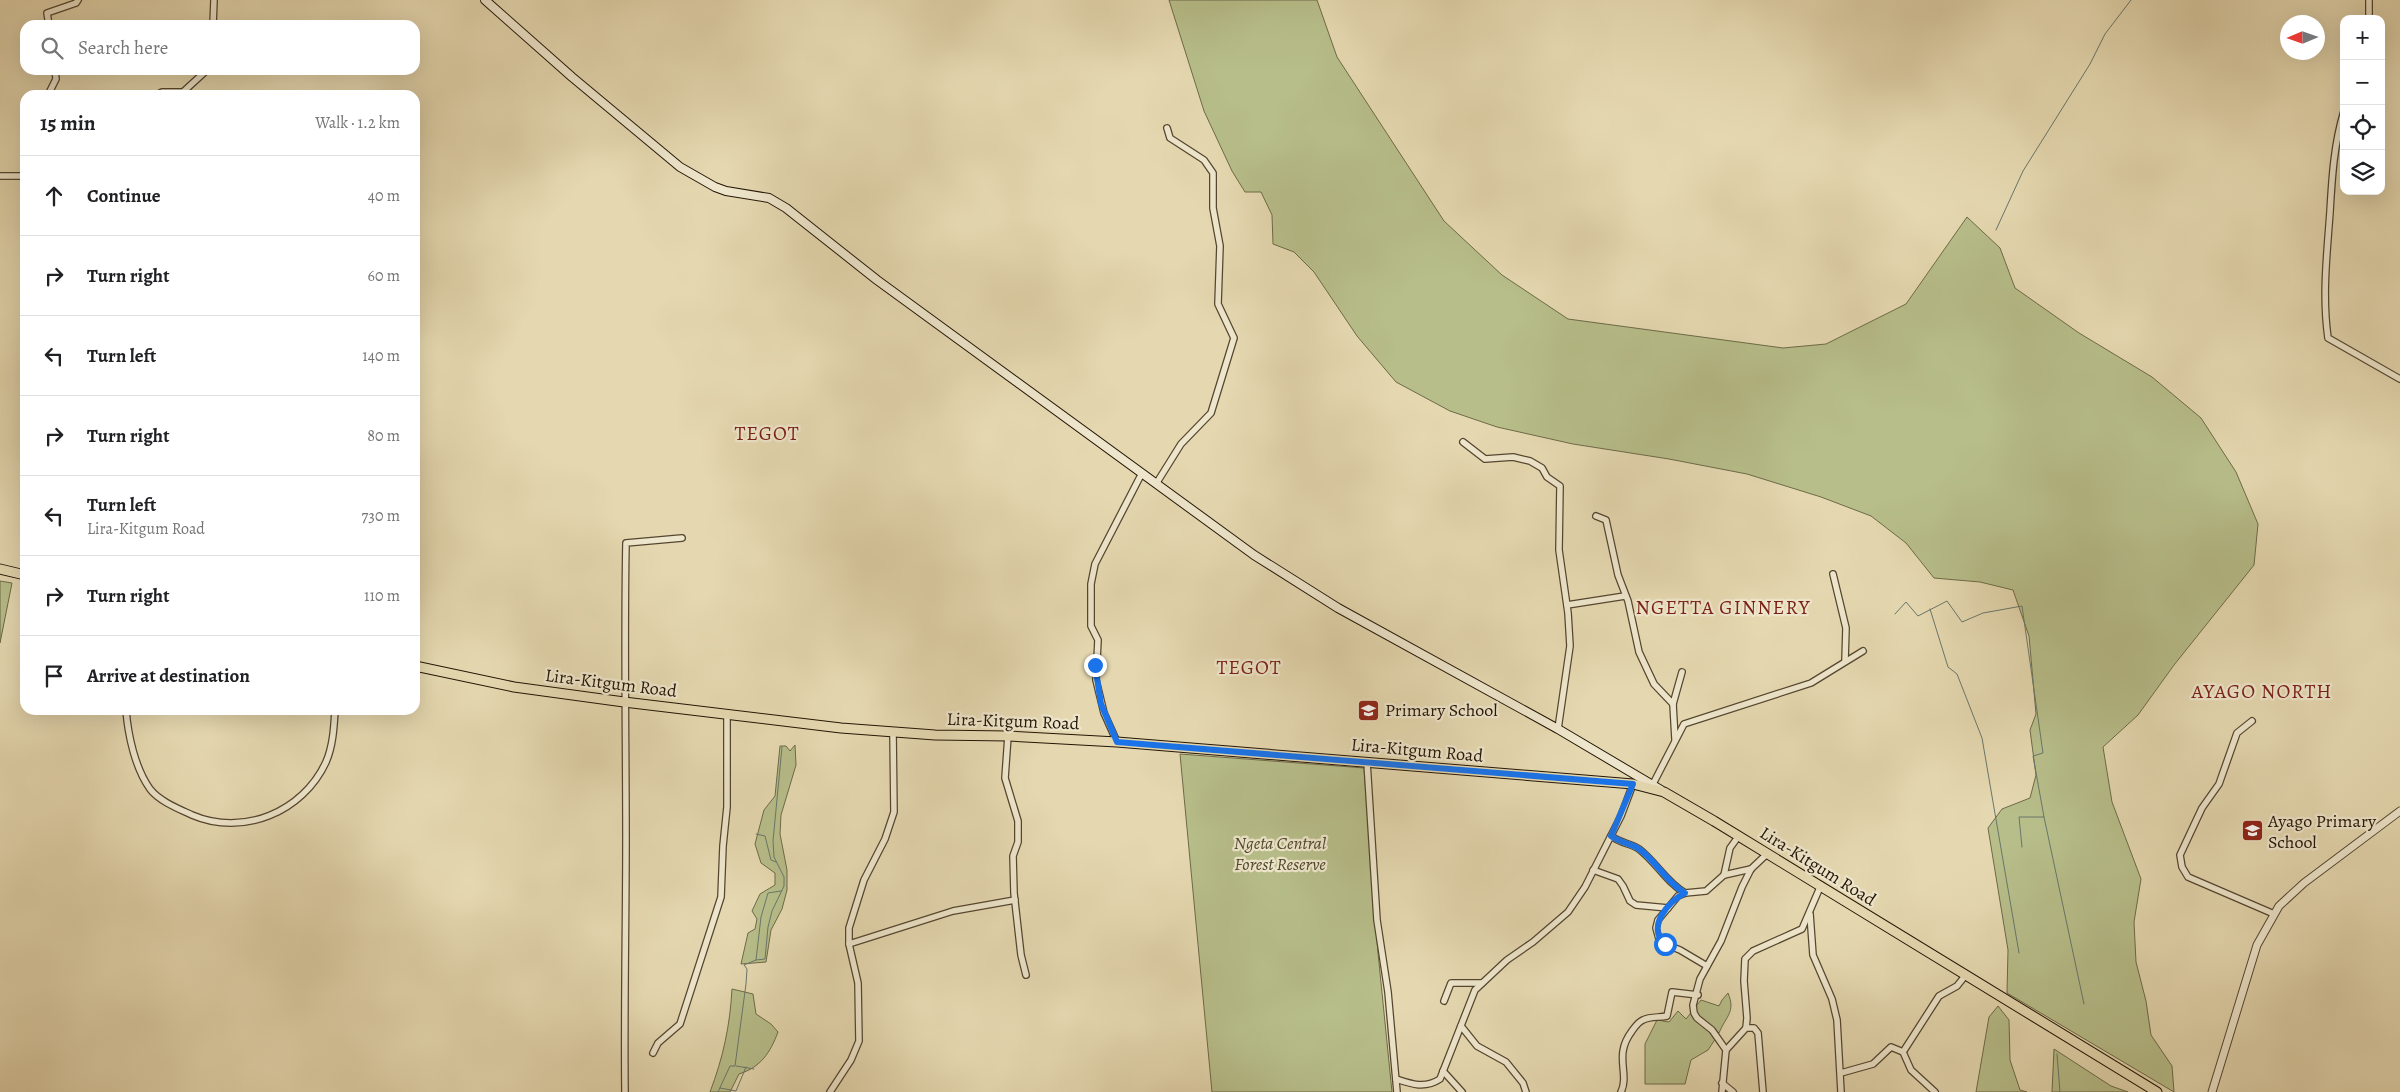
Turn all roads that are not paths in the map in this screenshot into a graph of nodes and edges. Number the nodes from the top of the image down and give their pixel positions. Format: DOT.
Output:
graph roads {
  1 [pos="78,0"];
  2 [pos="214,0"];
  3 [pos="485,0"];
  4 [pos="2369,0"];
  5 [pos="2370,15"];
  6 [pos="48,20"];
  7 [pos="213,20"];
  8 [pos="55,75"];
  9 [pos="202,75"];
  10 [pos="50,90"];
  11 [pos="185,90"];
  12 [pos="1166,128"];
  13 [pos="2340,128"];
  14 [pos="0,176"];
  15 [pos="20,176"];
  16 [pos="2400,379"];
  17 [pos="1463,442"];
  18 [pos="1142,473"];
  19 [pos="1156,484"];
  20 [pos="1596,516"];
  21 [pos="682,538"];
  22 [pos="0,570"];
  23 [pos="20,574"];
  24 [pos="1833,574"];
  25 [pos="1625,596"];
  26 [pos="1566,605"];
  27 [pos="1863,651"];
  28 [pos="1845,661"];
  29 [pos="420,667"];
  30 [pos="1682,672"];
  31 [pos="624,702"];
  32 [pos="1673,704"];
  33 [pos="727,714"];
  34 [pos="127,715"];
  35 [pos="335,715"];
  36 [pos="2252,721"];
  37 [pos="1558,729"];
  38 [pos="893,732"];
  39 [pos="1008,736"];
  40 [pos="1117,742"];
  41 [pos="1675,742"];
  42 [pos="1367,762"];
  43 [pos="1633,784"];
  44 [pos="1653,784"];
  45 [pos="1664,792"];
  46 [pos="2400,811"];
  47 [pos="1611,836"];
  48 [pos="1738,836"];
  49 [pos="1768,852"];
  50 [pos="1752,869"];
  51 [pos="1593,870"];
  52 [pos="1724,875"];
  53 [pos="1822,885"];
  54 [pos="1685,893"];
  55 [pos="1016,900"];
  56 [pos="1668,908"];
  57 [pos="1810,914"];
  58 [pos="2274,914"];
  59 [pos="849,944"];
  60 [pos="1707,966"];
  61 [pos="1026,975"];
  62 [pos="1965,976"];
  63 [pos="1482,984"];
  64 [pos="1698,995"];
  65 [pos="1444,1001"];
  66 [pos="1461,1026"];
  67 [pos="1746,1028"];
  68 [pos="1726,1050"];
  69 [pos="652,1052"];
  70 [pos="1903,1052"];
  71 [pos="1443,1071"];
  72 [pos="1840,1073"];
  73 [pos="1396,1079"];
  74 [pos="1722,1084"];
  75 [pos="625,1092"];
  76 [pos="830,1092"];
  77 [pos="1397,1092"];
  78 [pos="1462,1092"];
  79 [pos="1526,1092"];
  80 [pos="1621,1092"];
  81 [pos="1722,1092"];
  82 [pos="1733,1092"];
  83 [pos="1763,1092"];
  84 [pos="1841,1092"];
  85 [pos="1935,1092"];
  86 [pos="2157,1092"];
  87 [pos="2212,1092"];
  1 -- 6 [label="street"];
  2 -- 7 [label="street"];
  3 -- 18 [label="main road"];
  4 -- 5 [label="street"];
  8 -- 10 [label="street"];
  9 -- 11 [label="street"];
  12 -- 19 [label="street"];
  13 -- 16 [label="street"];
  14 -- 15 [label="street"];
  17 -- 26 [label="street"];
  18 -- 19 [label="main road"];
  18 -- 40 [label="street"];
  19 -- 37 [label="main road"];
  20 -- 25 [label="street"];
  21 -- 31 [label="street"];
  22 -- 23 [label="main road"];
  24 -- 28 [label="street"];
  25 -- 26 [label="street"];
  25 -- 32 [label="street"];
  26 -- 37 [label="street"];
  27 -- 28 [label="street"];
  28 -- 41 [label="street"];
  29 -- 31 [label="main road, Lira-Kitgum Road"];
  30 -- 32 [label="street"];
  31 -- 33 [label="main road, Lira-Kitgum Road"];
  31 -- 75 [label="street"];
  32 -- 41 [label="street"];
  33 -- 38 [label="main road, Lira-Kitgum Road"];
  33 -- 69 [label="street"];
  34 -- 35 [label="street"];
  36 -- 58 [label="street"];
  37 -- 44 [label="main road"];
  38 -- 39 [label="main road, Lira-Kitgum Road"];
  38 -- 59 [label="street"];
  39 -- 40 [label="main road, Lira-Kitgum Road"];
  39 -- 55 [label="street"];
  40 -- 42 [label="main road, Lira-Kitgum Road"];
  41 -- 44 [label="street"];
  42 -- 43 [label="main road, Lira-Kitgum Road"];
  42 -- 73 [label="street"];
  43 -- 45 [label="main road, Lira-Kitgum Road"];
  43 -- 47 [label="street"];
  44 -- 45 [label="main road"];
  45 -- 48 [label="main road, Lira-Kitgum Road"];
  46 -- 58 [label="street"];
  47 -- 51 [label="street"];
  47 -- 54 [label="street"];
  48 -- 49 [label="main road, Lira-Kitgum Road"];
  48 -- 52 [label="street"];
  49 -- 50 [label="street"];
  49 -- 53 [label="main road, Lira-Kitgum Road"];
  50 -- 52 [label="street"];
  50 -- 60 [label="street"];
  51 -- 56 [label="street"];
  51 -- 63 [label="street"];
  52 -- 54 [label="street"];
  53 -- 57 [label="street"];
  53 -- 62 [label="main road, Lira-Kitgum Road"];
  54 -- 56 [label="street"];
  55 -- 59 [label="street"];
  55 -- 61 [label="street"];
  56 -- 60 [label="street"];
  57 -- 67 [label="street"];
  57 -- 72 [label="street"];
  58 -- 87 [label="street"];
  59 -- 76 [label="street"];
  60 -- 64 [label="street"];
  62 -- 70 [label="street"];
  62 -- 86 [label="main road, Lira-Kitgum Road"];
  63 -- 65 [label="street"];
  63 -- 66 [label="street"];
  64 -- 68 [label="street"];
  64 -- 80 [label="street"];
  66 -- 71 [label="street"];
  66 -- 79 [label="street"];
  67 -- 68 [label="street"];
  67 -- 83 [label="street"];
  68 -- 74 [label="street"];
  70 -- 72 [label="street"];
  70 -- 85 [label="street"];
  71 -- 73 [label="street"];
  71 -- 78 [label="street"];
  72 -- 84 [label="street"];
  73 -- 77 [label="street"];
  74 -- 81 [label="street"];
  74 -- 82 [label="street"];
}
